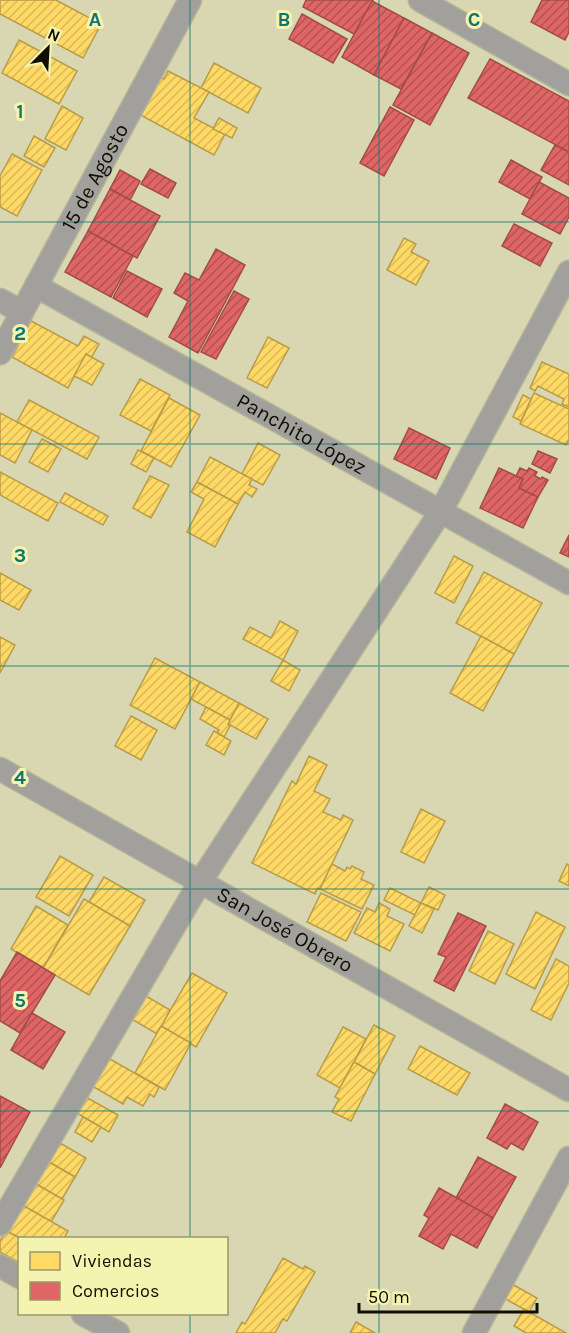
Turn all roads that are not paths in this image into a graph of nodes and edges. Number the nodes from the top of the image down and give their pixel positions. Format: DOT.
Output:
graph roads {
  1 [pos="190,0"];
  2 [pos="420,0"];
  3 [pos="569,84"];
  4 [pos="569,272"];
  5 [pos="36,286"];
  6 [pos="0,300"];
  7 [pos="22,312"];
  8 [pos="0,353"];
  9 [pos="441,511"];
  10 [pos="569,583"];
  11 [pos="0,769"];
  12 [pos="200,882"];
  13 [pos="569,1090"];
  14 [pos="569,1158"];
  15 [pos="0,1224"];
  16 [pos="0,1266"];
  17 [pos="18,1276"];
  18 [pos="85,1315"];
  19 [pos="118,1333"];
  20 [pos="474,1333"];
  1 -- 5 [label="street, 15 de Agosto"];
  2 -- 3 [label="street"];
  4 -- 9 [label="street"];
  5 -- 7 [label="street, 15 de Agosto"];
  5 -- 9 [label="street, Panchito López"];
  6 -- 7 [label="street"];
  7 -- 8 [label="street, 15 de Agosto"];
  9 -- 10 [label="street, Panchito López"];
  9 -- 12 [label="street"];
  11 -- 12 [label="street, San José Obrero"];
  12 -- 13 [label="street, San José Obrero"];
  12 -- 15 [label="street"];
  14 -- 20 [label="street"];
  16 -- 17 [label="street"];
  18 -- 19 [label="street"];
}
